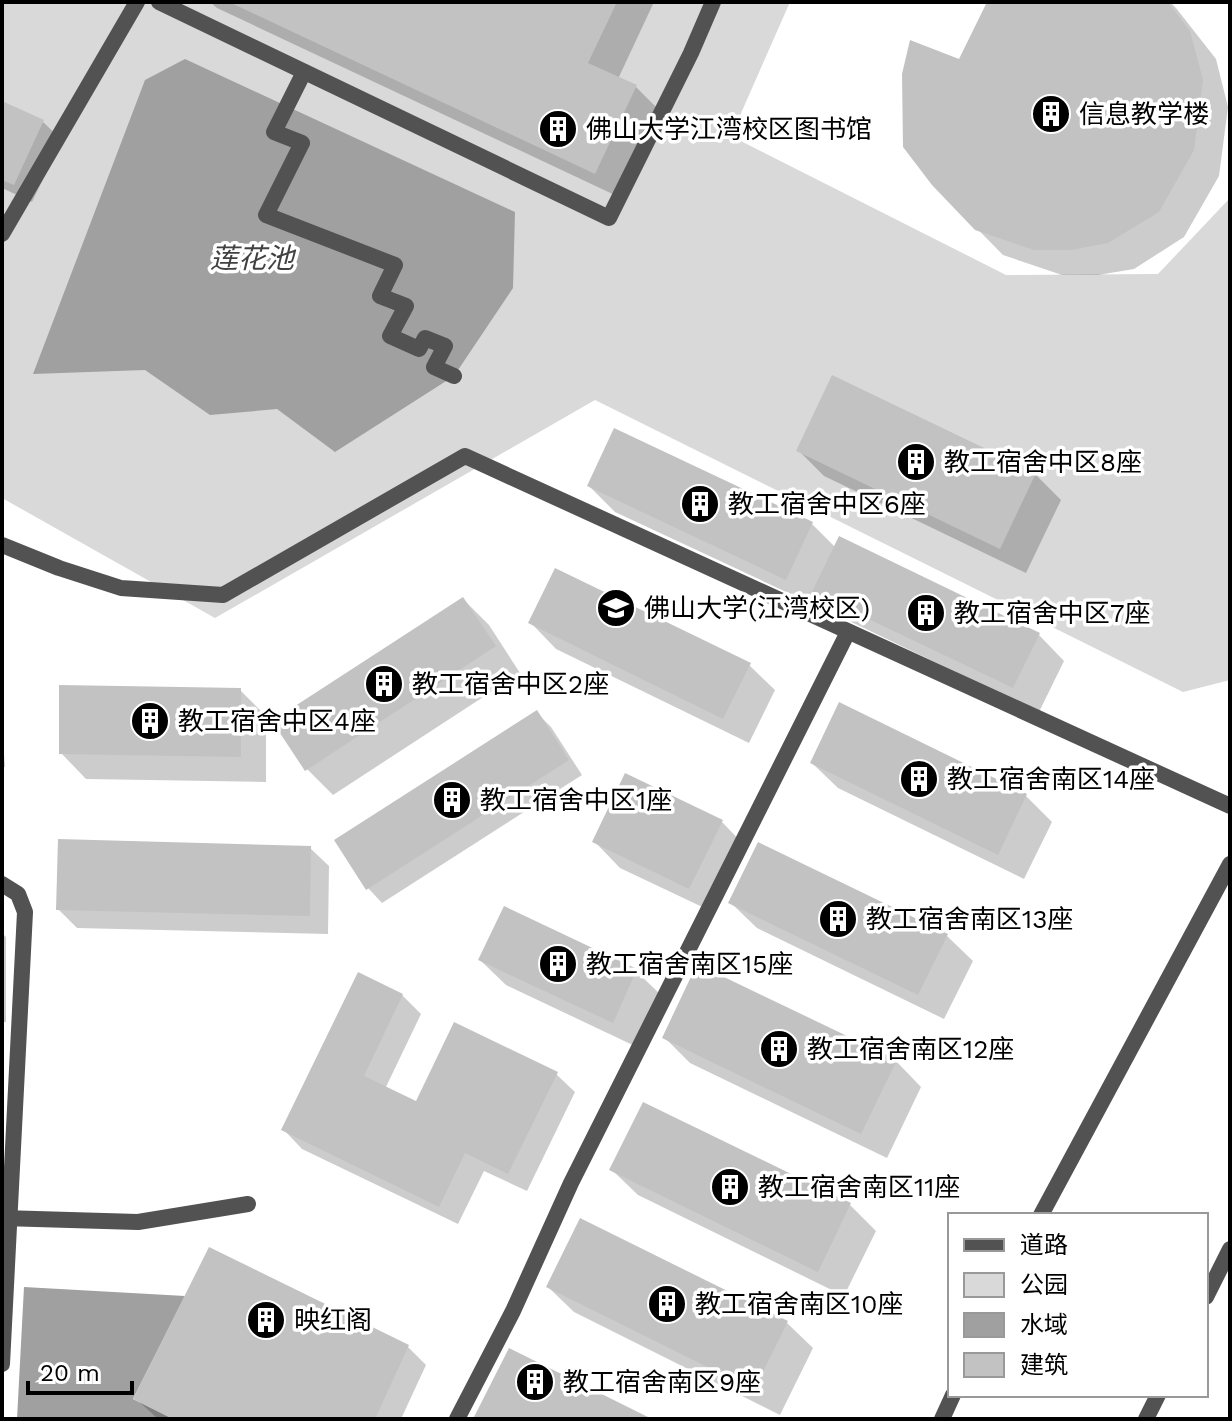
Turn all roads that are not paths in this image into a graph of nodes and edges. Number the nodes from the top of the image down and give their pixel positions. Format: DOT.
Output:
graph roads {
  1 [pos="137,2"];
  2 [pos="159,2"];
  3 [pos="713,2"];
  4 [pos="304,72"];
  5 [pos="2,234"];
  6 [pos="454,376"];
  7 [pos="2,545"];
  8 [pos="848,632"];
  9 [pos="1230,806"];
  10 [pos="1230,864"];
  11 [pos="2,884"];
  12 [pos="248,1204"];
  13 [pos="1042,1213"];
  14 [pos="5,1219"];
  15 [pos="1230,1249"];
  16 [pos="1208,1293"];
  17 [pos="2,1364"];
  18 [pos="952,1397"];
  19 [pos="1157,1397"];
  20 [pos="457,1419"];
  21 [pos="942,1419"];
  22 [pos="1146,1419"];
  1 -- 5 [label="street"];
  2 -- 4 [label="street"];
  3 -- 4 [label="street"];
  4 -- 6 [label="street"];
  7 -- 8 [label="street"];
  8 -- 9 [label="street"];
  8 -- 20 [label="street"];
  10 -- 13 [label="street"];
  11 -- 14 [label="street"];
  12 -- 14 [label="street"];
  14 -- 17 [label="street"];
  15 -- 16 [label="street"];
  18 -- 21 [label="street"];
  19 -- 22 [label="street"];
}
